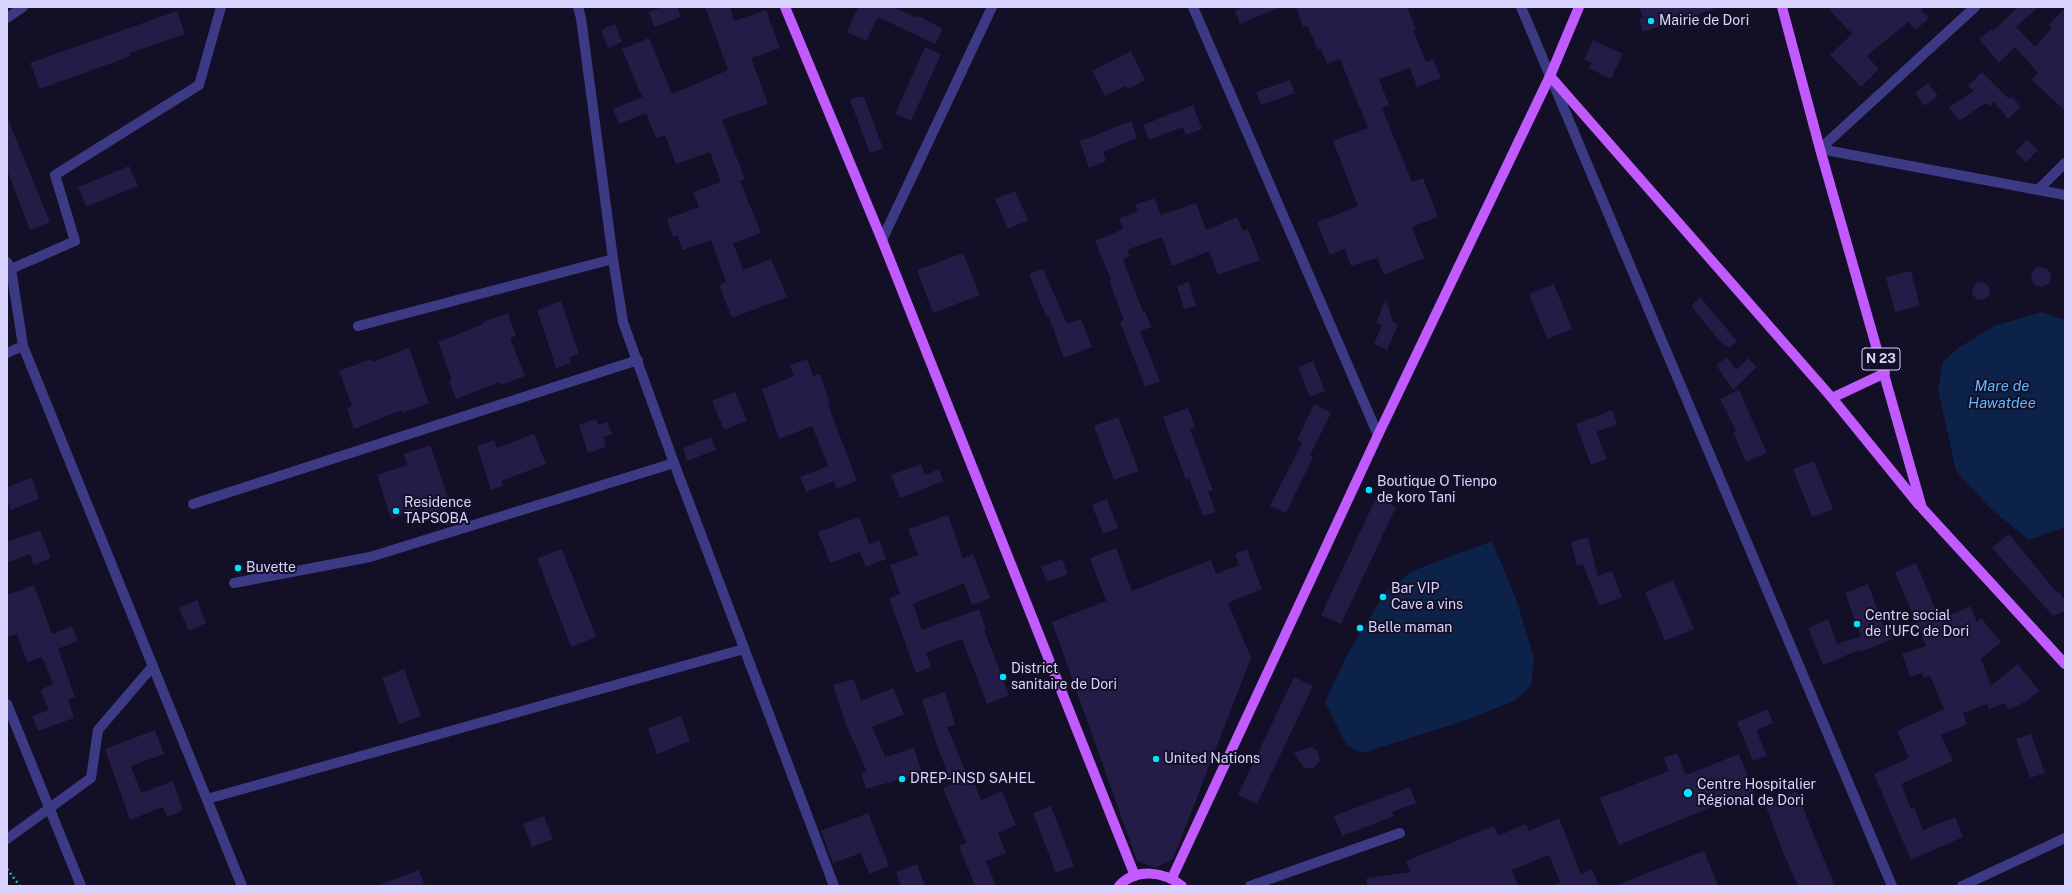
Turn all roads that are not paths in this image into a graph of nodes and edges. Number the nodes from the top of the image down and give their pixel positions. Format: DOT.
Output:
graph roads {
  1 [pos="23,7"];
  2 [pos="221,7"];
  3 [pos="578,7"];
  4 [pos="785,7"];
  5 [pos="992,7"];
  6 [pos="1193,7"];
  7 [pos="1521,7"];
  8 [pos="1579,7"];
  9 [pos="1782,7"];
  10 [pos="1975,7"];
  11 [pos="7,18"];
  12 [pos="1550,76"];
  13 [pos="1820,149"];
  14 [pos="2065,163"];
  15 [pos="2038,190"];
  16 [pos="2065,195"];
  17 [pos="882,240"];
  18 [pos="612,259"];
  19 [pos="9,266"];
  20 [pos="358,326"];
  21 [pos="23,346"];
  22 [pos="7,353"];
  23 [pos="638,360"];
  24 [pos="1885,373"];
  25 [pos="1832,398"];
  26 [pos="1378,435"];
  27 [pos="674,462"];
  28 [pos="194,504"];
  29 [pos="1922,508"];
  30 [pos="234,583"];
  31 [pos="744,649"];
  32 [pos="2065,664"];
  33 [pos="153,666"];
  34 [pos="7,704"];
  35 [pos="207,799"];
  36 [pos="49,810"];
  37 [pos="1400,833"];
  38 [pos="2065,838"];
  39 [pos="7,839"];
  40 [pos="1135,876"];
  41 [pos="1172,878"];
  42 [pos="81,886"];
  43 [pos="242,886"];
  44 [pos="834,886"];
  45 [pos="1119,886"];
  46 [pos="1182,886"];
  47 [pos="1250,886"];
  48 [pos="1892,886"];
  49 [pos="1962,886"];
  1 -- 11 [label="street"];
  2 -- 19 [label="street"];
  3 -- 18 [label="street"];
  4 -- 17 [label="main road"];
  5 -- 17 [label="street"];
  6 -- 26 [label="street"];
  7 -- 12 [label="street"];
  8 -- 12 [label="main road"];
  9 -- 13 [label="main road, N 23"];
  10 -- 13 [label="street"];
  12 -- 25 [label="main road"];
  12 -- 26 [label="main road"];
  12 -- 48 [label="street"];
  13 -- 15 [label="street"];
  13 -- 24 [label="main road, N 23"];
  14 -- 15 [label="street"];
  15 -- 16 [label="street"];
  17 -- 40 [label="main road"];
  18 -- 20 [label="street"];
  18 -- 23 [label="street"];
  19 -- 21 [label="street"];
  21 -- 22 [label="street"];
  21 -- 33 [label="street"];
  23 -- 27 [label="street"];
  23 -- 28 [label="street"];
  24 -- 25 [label="main road"];
  24 -- 29 [label="main road, N 23"];
  25 -- 29 [label="main road"];
  26 -- 41 [label="main road"];
  27 -- 30 [label="street"];
  27 -- 31 [label="street"];
  29 -- 32 [label="main road, N 23"];
  31 -- 35 [label="street"];
  31 -- 44 [label="street"];
  33 -- 35 [label="street"];
  33 -- 36 [label="street"];
  34 -- 36 [label="street"];
  35 -- 43 [label="street"];
  36 -- 39 [label="street"];
  36 -- 42 [label="street"];
  37 -- 47 [label="street"];
  38 -- 49 [label="street"];
  40 -- 41 [label="main road"];
  40 -- 45 [label="main road"];
  41 -- 46 [label="main road"];
}
